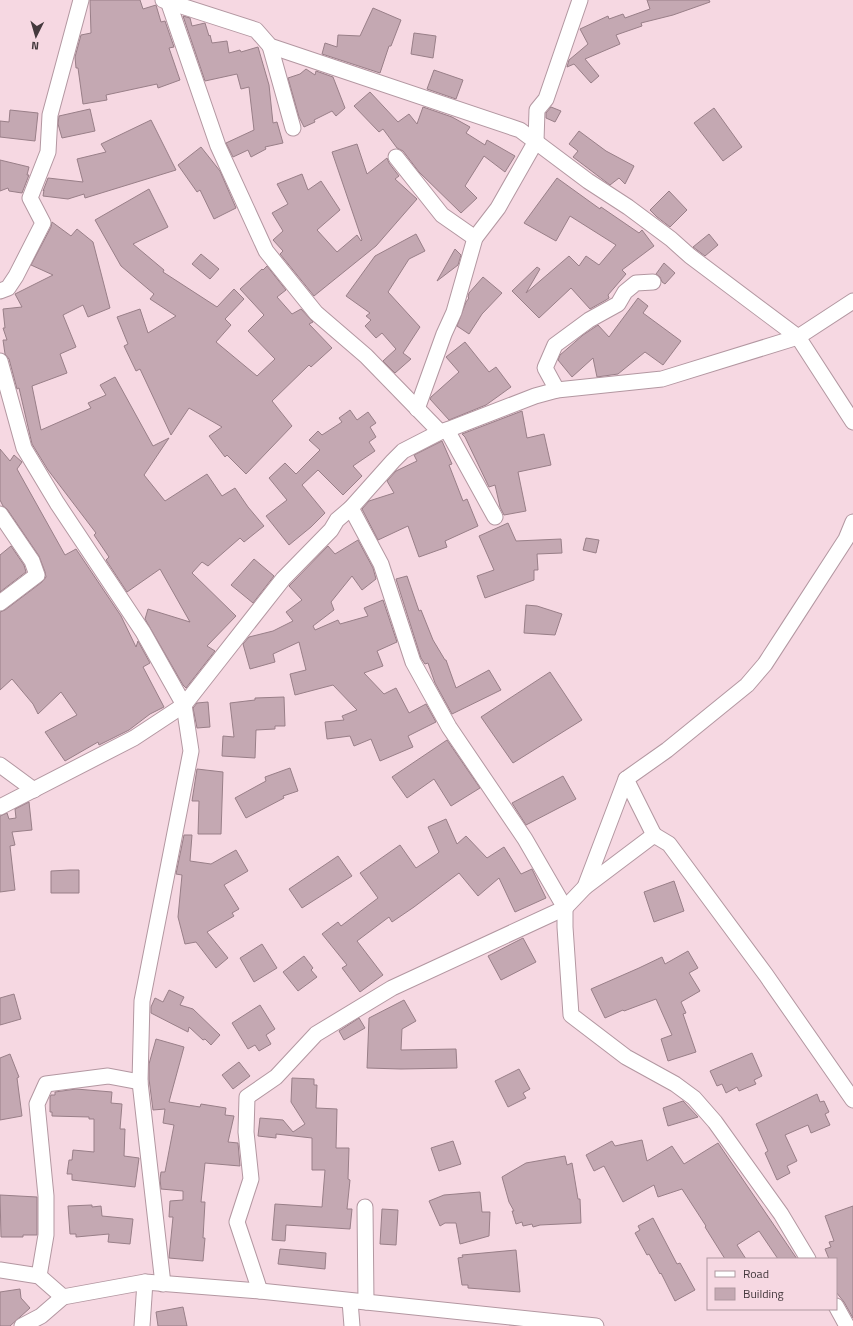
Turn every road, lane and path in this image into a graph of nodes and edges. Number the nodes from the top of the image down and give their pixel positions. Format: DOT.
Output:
graph roads {
  1 [pos="81,0"];
  2 [pos="580,0"];
  3 [pos="166,1"];
  4 [pos="270,46"];
  5 [pos="293,128"];
  6 [pos="536,142"];
  7 [pos="396,156"];
  8 [pos="475,238"];
  9 [pos="653,282"];
  10 [pos="0,291"];
  11 [pos="853,301"];
  12 [pos="798,336"];
  13 [pos="0,361"];
  14 [pos="557,390"];
  15 [pos="417,409"];
  16 [pos="853,422"];
  17 [pos="444,431"];
  18 [pos="351,508"];
  19 [pos="0,514"];
  20 [pos="495,517"];
  21 [pos="853,522"];
  22 [pos="0,603"];
  23 [pos="184,705"];
  24 [pos="0,764"];
  25 [pos="626,779"];
  26 [pos="34,790"];
  27 [pos="0,807"];
  28 [pos="654,835"];
  29 [pos="585,887"];
  30 [pos="565,908"];
  31 [pos="140,1082"];
  32 [pos="853,1100"];
  33 [pos="365,1207"];
  34 [pos="807,1258"];
  35 [pos="0,1270"];
  36 [pos="39,1276"];
  37 [pos="145,1282"];
  38 [pos="163,1284"];
  39 [pos="260,1291"];
  40 [pos="63,1297"];
  41 [pos="350,1301"];
  42 [pos="366,1302"];
  43 [pos="837,1308"];
  44 [pos="520,1322"];
  45 [pos="22,1326"];
  46 [pos="142,1326"];
  47 [pos="352,1326"];
  48 [pos="596,1326"];
  49 [pos="847,1326"];
  1 -- 10 [label="street"];
  2 -- 6 [label="street"];
  3 -- 4 [label="street"];
  3 -- 15 [label="street"];
  4 -- 5 [label="street"];
  4 -- 6 [label="street"];
  6 -- 8 [label="street"];
  6 -- 12 [label="street"];
  7 -- 8 [label="street"];
  8 -- 15 [label="street"];
  9 -- 14 [label="street"];
  11 -- 12 [label="street"];
  12 -- 14 [label="street"];
  12 -- 16 [label="street"];
  13 -- 23 [label="street"];
  14 -- 17 [label="street"];
  15 -- 17 [label="street"];
  17 -- 18 [label="street"];
  17 -- 20 [label="street"];
  18 -- 23 [label="street"];
  18 -- 30 [label="street"];
  19 -- 22 [label="street"];
  21 -- 25 [label="street"];
  23 -- 26 [label="street"];
  23 -- 31 [label="street"];
  24 -- 26 [label="street"];
  25 -- 28 [label="street"];
  25 -- 29 [label="street"];
  26 -- 27 [label="street"];
  28 -- 29 [label="street"];
  28 -- 32 [label="street"];
  29 -- 30 [label="street"];
  30 -- 34 [label="street"];
  30 -- 39 [label="street"];
  31 -- 36 [label="street"];
  31 -- 38 [label="street"];
  33 -- 42 [label="street"];
  35 -- 36 [label="street"];
  36 -- 40 [label="street"];
  37 -- 38 [label="street"];
  37 -- 40 [label="street"];
  37 -- 46 [label="street"];
  38 -- 39 [label="street"];
  39 -- 41 [label="street"];
  40 -- 45 [label="street"];
  41 -- 42 [label="street"];
  41 -- 47 [label="street"];
  42 -- 44 [label="street"];
  43 -- 49 [label="street"];
  44 -- 48 [label="street"];
}
